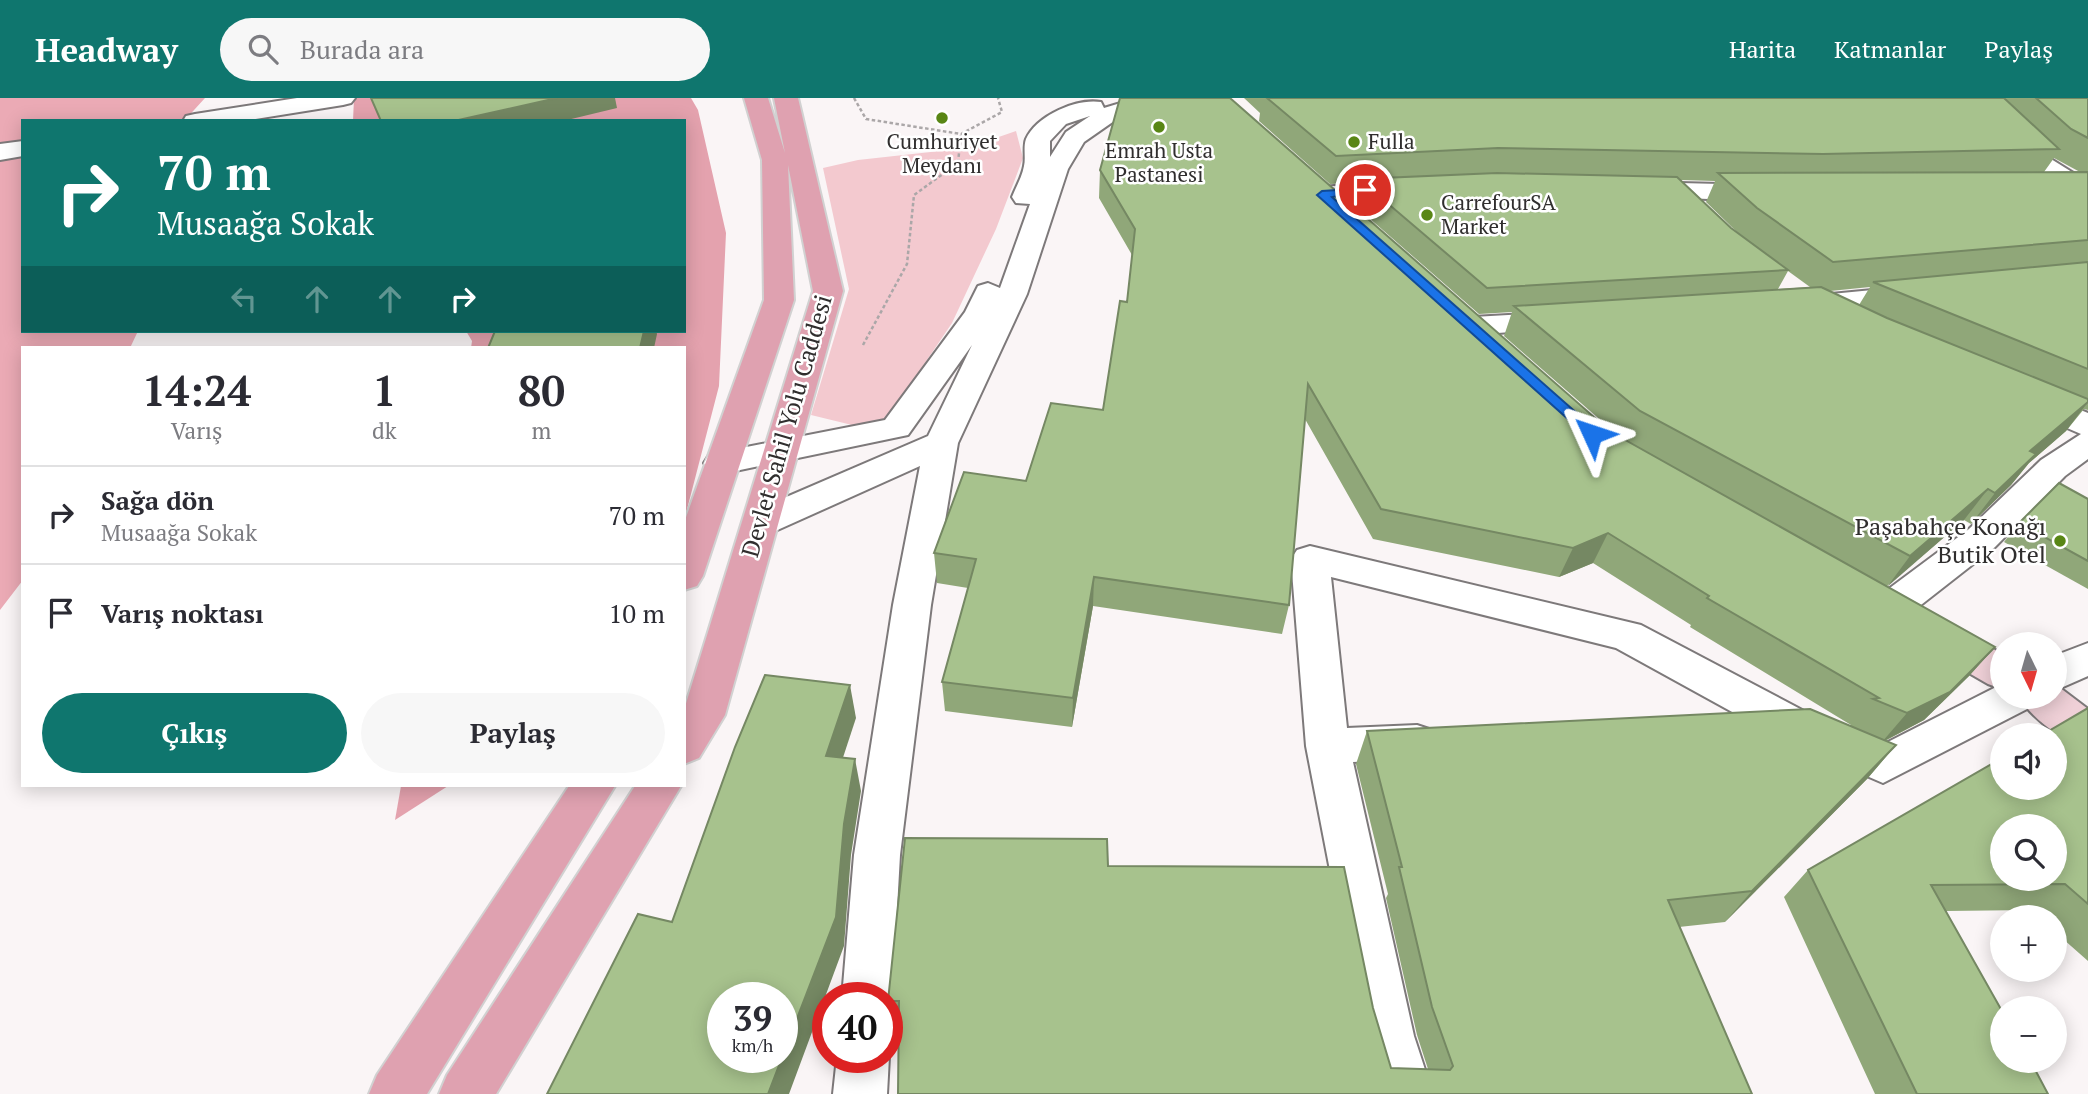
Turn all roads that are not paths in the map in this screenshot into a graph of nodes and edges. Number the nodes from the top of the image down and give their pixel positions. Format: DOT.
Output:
graph roads {
  1 [pos="343,98"];
  2 [pos="756,98"];
  3 [pos="786,98"];
  4 [pos="1129,98"];
  5 [pos="1161,98"];
  6 [pos="1974,98"];
  7 [pos="207,119"];
  8 [pos="21,148"];
  9 [pos="0,152"];
  10 [pos="1436,187"];
  11 [pos="1614,189"];
  12 [pos="2035,189"];
  13 [pos="2084,190"];
  14 [pos="1675,191"];
  15 [pos="1786,193"];
  16 [pos="1705,221"];
  17 [pos="1355,223"];
  18 [pos="1935,293"];
  19 [pos="1776,296"];
  20 [pos="1810,305"];
  21 [pos="1594,318"];
  22 [pos="1857,327"];
  23 [pos="1503,353"];
  24 [pos="2004,389"];
  25 [pos="791,416"];
  26 [pos="2088,425"];
  27 [pos="838,439"];
  28 [pos="940,443"];
  29 [pos="2088,443"];
  30 [pos="781,451"];
  31 [pos="721,463"];
  32 [pos="760,523"];
  33 [pos="686,570"];
  34 [pos="2088,658"];
  35 [pos="1990,666"];
  36 [pos="2067,669"];
  37 [pos="1990,709"];
  38 [pos="2057,709"];
  39 [pos="1789,723"];
  40 [pos="1719,727"];
  41 [pos="2088,732"];
  42 [pos="1454,740"];
  43 [pos="686,743"];
  44 [pos="1328,746"];
  45 [pos="592,787"];
  46 [pos="658,787"];
  47 [pos="868,982"];
  48 [pos="862,1073"];
  49 [pos="396,1094"];
  50 [pos="466,1094"];
  51 [pos="860,1094"];
  52 [pos="1406,1094"];
  1 -- 7 [label="street"];
  2 -- 31 [label="main road, Devlet Sahil Yolu Caddesi"];
  3 -- 25 [label="main road, Devlet Sahil Yolu Caddesi"];
  4 -- 27 [label="street"];
  5 -- 28 [label="street"];
  6 -- 13 [label="street"];
  8 -- 9 [label="street"];
  10 -- 17 [label="street"];
  11 -- 14 [label="street"];
  12 -- 13 [label="street"];
  14 -- 15 [label="street"];
  14 -- 16 [label="street"];
  18 -- 20 [label="street"];
  19 -- 20 [label="street"];
  20 -- 22 [label="street"];
  21 -- 23 [label="street"];
  24 -- 26 [label="street"];
  25 -- 27 [label="street"];
  25 -- 30 [label="main road, Devlet Sahil Yolu Caddesi"];
  27 -- 30 [label="street"];
  28 -- 32 [label="street"];
  28 -- 47 [label="street"];
  29 -- 35 [label="street"];
  30 -- 31 [label="street"];
  30 -- 32 [label="main road, Devlet Sahil Yolu Caddesi"];
  31 -- 33 [label="main road, Devlet Sahil Yolu Caddesi"];
  32 -- 43 [label="main road, Devlet Sahil Yolu Caddesi"];
  34 -- 36 [label="street"];
  37 -- 39 [label="street"];
  38 -- 41 [label="street"];
  39 -- 40 [label="street"];
  39 -- 44 [label="street"];
  42 -- 44 [label="street"];
  44 -- 52 [label="street"];
  45 -- 49 [label="main road"];
  46 -- 50 [label="main road"];
  48 -- 51 [label="street"];
}
